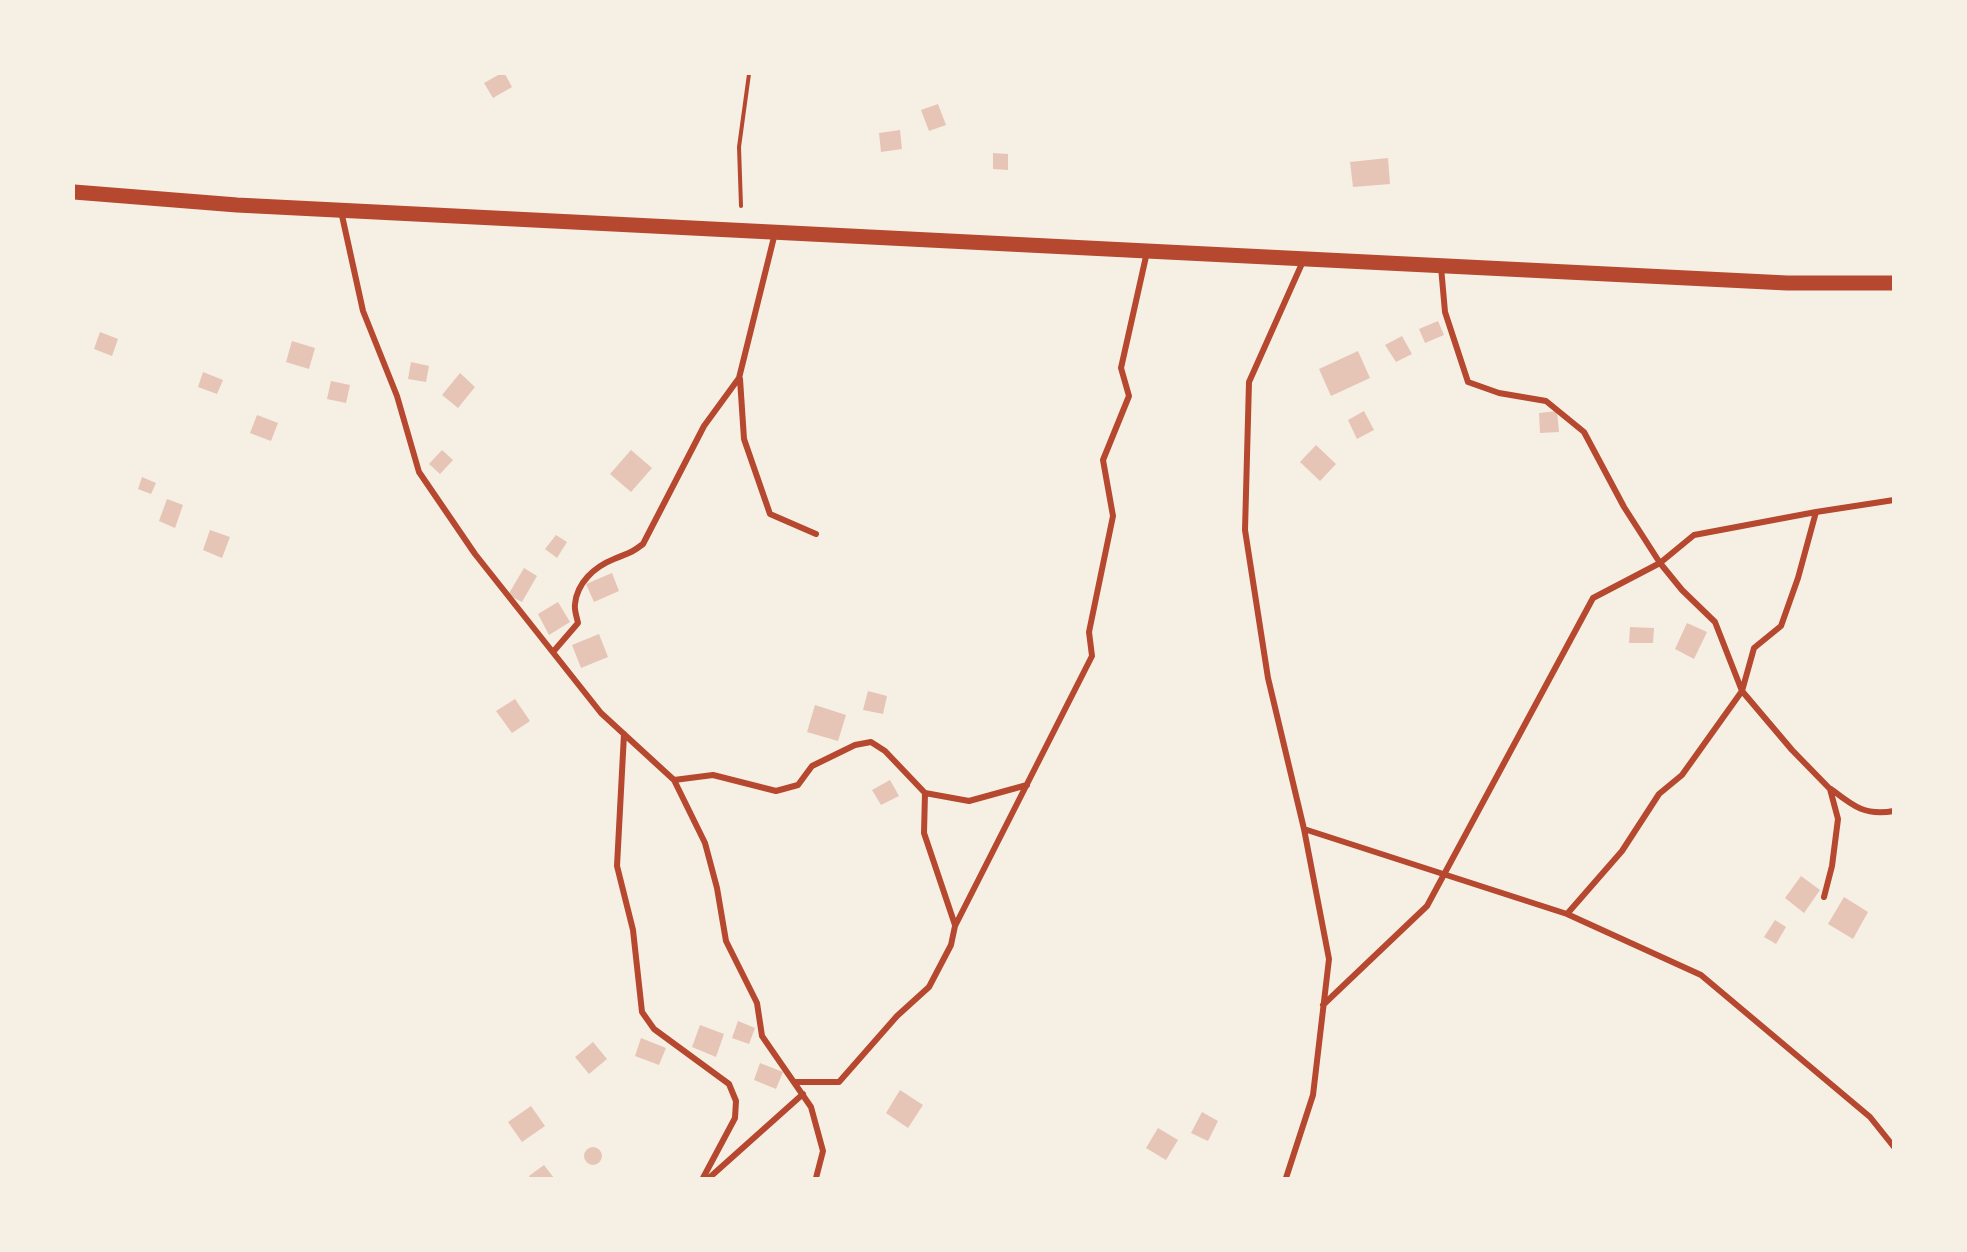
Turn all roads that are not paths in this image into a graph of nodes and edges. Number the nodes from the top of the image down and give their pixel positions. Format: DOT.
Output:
graph roads {
  1 [pos="74,192"];
  2 [pos="341,211"];
  3 [pos="775,233"];
  4 [pos="1147,251"];
  5 [pos="1304,259"];
  6 [pos="1442,266"];
  7 [pos="1893,283"];
  8 [pos="740,378"];
  9 [pos="1893,500"];
  10 [pos="1816,512"];
  11 [pos="816,534"];
  12 [pos="1660,563"];
  13 [pos="553,652"];
  14 [pos="1742,691"];
  15 [pos="624,734"];
  16 [pos="674,780"];
  17 [pos="1027,785"];
  18 [pos="1830,789"];
  19 [pos="925,793"];
  20 [pos="1893,811"];
  21 [pos="1304,829"];
  22 [pos="1443,874"];
  23 [pos="1824,897"];
  24 [pos="1567,914"];
  25 [pos="955,926"];
  26 [pos="1323,1005"];
  27 [pos="795,1082"];
  28 [pos="803,1094"];
  29 [pos="1893,1147"];
  30 [pos="704,1179"];
  31 [pos="709,1179"];
  32 [pos="816,1179"];
  33 [pos="1286,1179"];
  1 -- 2 [label="main road"];
  2 -- 3 [label="main road"];
  2 -- 13 [label="street"];
  3 -- 4 [label="main road"];
  3 -- 8 [label="street"];
  4 -- 5 [label="main road"];
  4 -- 17 [label="street"];
  5 -- 6 [label="main road"];
  5 -- 21 [label="street"];
  6 -- 7 [label="main road"];
  6 -- 12 [label="street"];
  8 -- 11 [label="street"];
  8 -- 13 [label="street"];
  9 -- 10 [label="street"];
  10 -- 12 [label="street"];
  10 -- 14 [label="street"];
  12 -- 14 [label="street"];
  12 -- 22 [label="street"];
  13 -- 15 [label="street"];
  14 -- 18 [label="street"];
  14 -- 24 [label="street"];
  15 -- 16 [label="street"];
  15 -- 30 [label="street"];
  16 -- 19 [label="street"];
  16 -- 27 [label="street"];
  17 -- 19 [label="street"];
  17 -- 25 [label="street"];
  18 -- 20 [label="street"];
  18 -- 23 [label="street"];
  19 -- 25 [label="street"];
  21 -- 22 [label="street"];
  21 -- 26 [label="street"];
  22 -- 24 [label="street"];
  22 -- 26 [label="street"];
  24 -- 29 [label="street"];
  25 -- 27 [label="street"];
  26 -- 33 [label="street"];
  27 -- 28 [label="street"];
  28 -- 31 [label="street"];
  28 -- 32 [label="street"];
}
